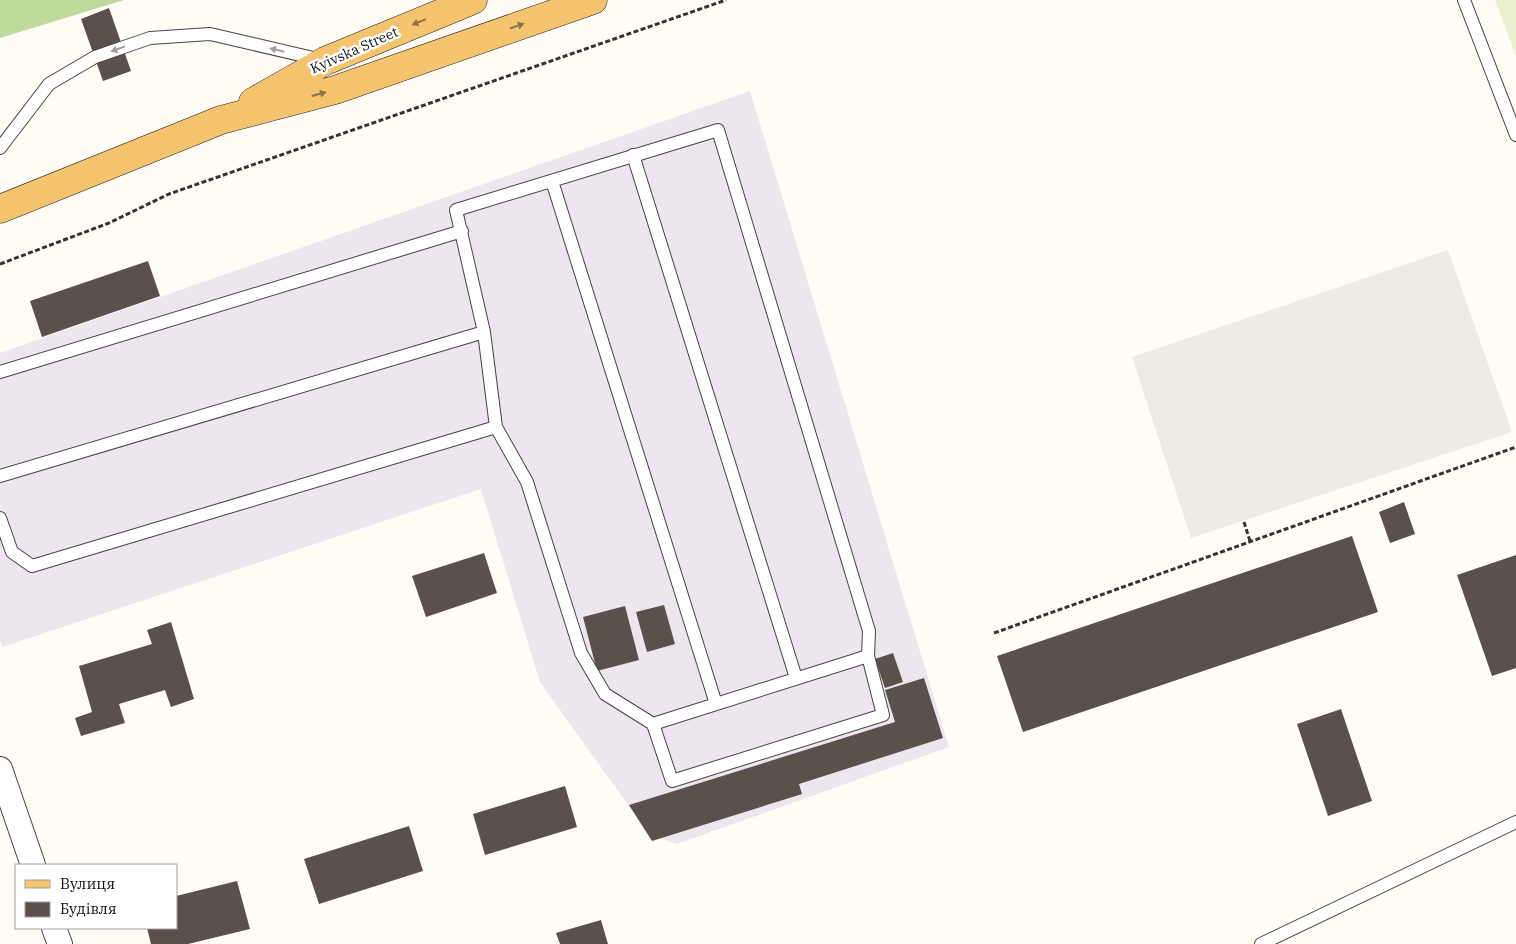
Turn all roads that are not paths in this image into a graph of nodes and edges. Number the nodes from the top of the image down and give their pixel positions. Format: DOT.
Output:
graph roads {
  1 [pos="592,0"];
  2 [pos="1464,0"];
  3 [pos="468,2"];
  4 [pos="325,61"];
  5 [pos="222,120"];
  6 [pos="1516,135"];
  7 [pos="0,148"];
  8 [pos="633,155"];
  9 [pos="552,180"];
  10 [pos="0,209"];
  11 [pos="462,231"];
  12 [pos="484,332"];
  13 [pos="0,372"];
  14 [pos="496,427"];
  15 [pos="0,476"];
  16 [pos="0,518"];
  17 [pos="868,656"];
  18 [pos="796,678"];
  19 [pos="716,704"];
  20 [pos="654,724"];
  21 [pos="0,769"];
  22 [pos="1516,822"];
  23 [pos="33,864"];
  24 [pos="54,929"];
  25 [pos="60,944"];
  26 [pos="1261,944"];
  5 -- 1 [label="main road, Kyivska Street, one-way"];
  2 -- 6 [label="lane"];
  3 -- 4 [label="main road, Kyivska Street, one-way"];
  4 -- 5 [label="main road, Kyivska Street"];
  4 -- 7 [label="lane, one-way"];
  5 -- 10 [label="main road, Kyivska Street"];
  8 -- 9 [label="lane"];
  8 -- 17 [label="lane"];
  8 -- 18 [label="lane"];
  9 -- 11 [label="lane"];
  9 -- 19 [label="lane"];
  11 -- 12 [label="lane"];
  11 -- 13 [label="lane"];
  12 -- 14 [label="lane"];
  12 -- 15 [label="lane"];
  14 -- 16 [label="lane"];
  14 -- 20 [label="lane"];
  17 -- 18 [label="lane"];
  17 -- 20 [label="lane"];
  18 -- 19 [label="lane"];
  19 -- 20 [label="lane"];
  21 -- 23 [label="street"];
  22 -- 26 [label="lane"];
  24 -- 25 [label="street"];
}
